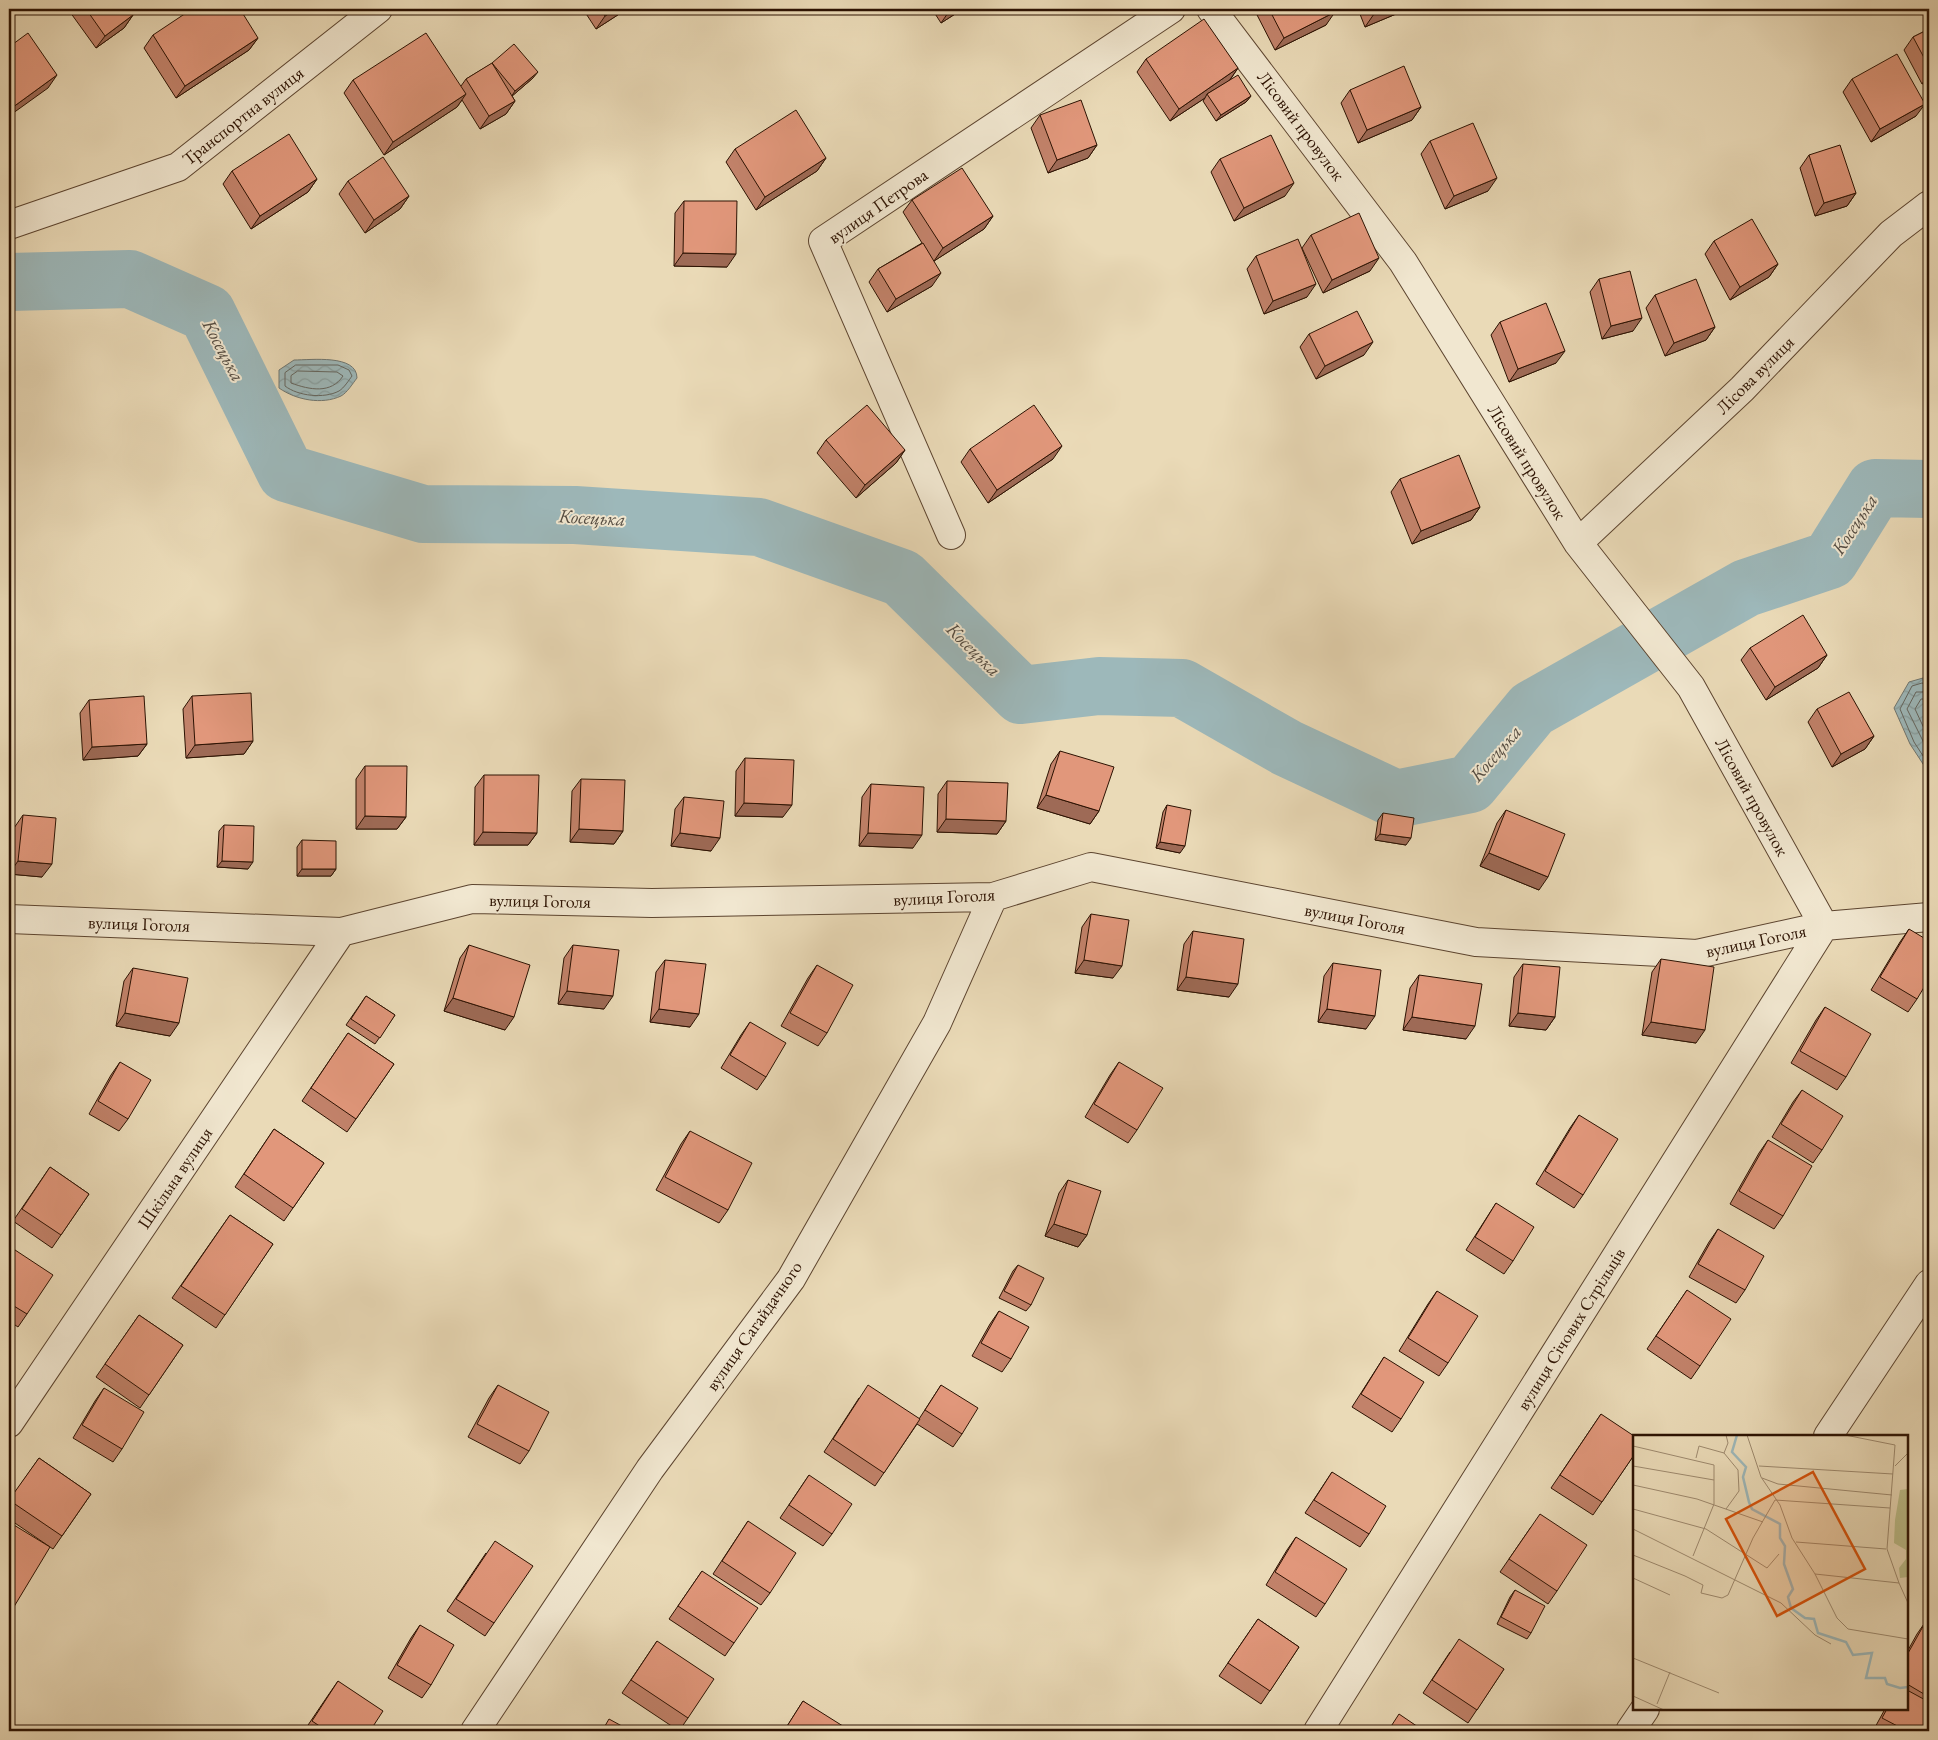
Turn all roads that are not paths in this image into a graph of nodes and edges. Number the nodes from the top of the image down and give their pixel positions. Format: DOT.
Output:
graph roads {
  1 [pos="378,9"];
  2 [pos="1171,9"];
  3 [pos="1211,9"];
  4 [pos="1929,205"];
  5 [pos="9,225"];
  6 [pos="951,535"];
  7 [pos="1578,543"];
  8 [pos="993,897"];
  9 [pos="1929,917"];
  10 [pos="9,918"];
  11 [pos="1824,926"];
  12 [pos="341,932"];
  13 [pos="1929,1284"];
  14 [pos="9,1423"];
  15 [pos="1829,1435"];
  16 [pos="1644,1710"];
  17 [pos="475,1731"];
  18 [pos="1318,1731"];
  19 [pos="1630,1731"];
  1 -- 5 [label="street, Транспортна вулиця"];
  2 -- 6 [label="street, вулиця Петрова"];
  3 -- 7 [label="street, Лісовий провулок"];
  4 -- 7 [label="street, Лісова вулиця"];
  7 -- 11 [label="street, Лісовий провулок"];
  8 -- 11 [label="street, вулиця Гоголя"];
  8 -- 12 [label="street, вулиця Гоголя"];
  8 -- 17 [label="street, вулиця Сагайдачного"];
  9 -- 11 [label="street, вулиця Гоголя"];
  10 -- 12 [label="street, вулиця Гоголя"];
  11 -- 18 [label="street, вулиця Січових Стрільців"];
  12 -- 14 [label="street, Шкільна вулиця"];
  13 -- 15 [label="street"];
  16 -- 19 [label="street"];
}
